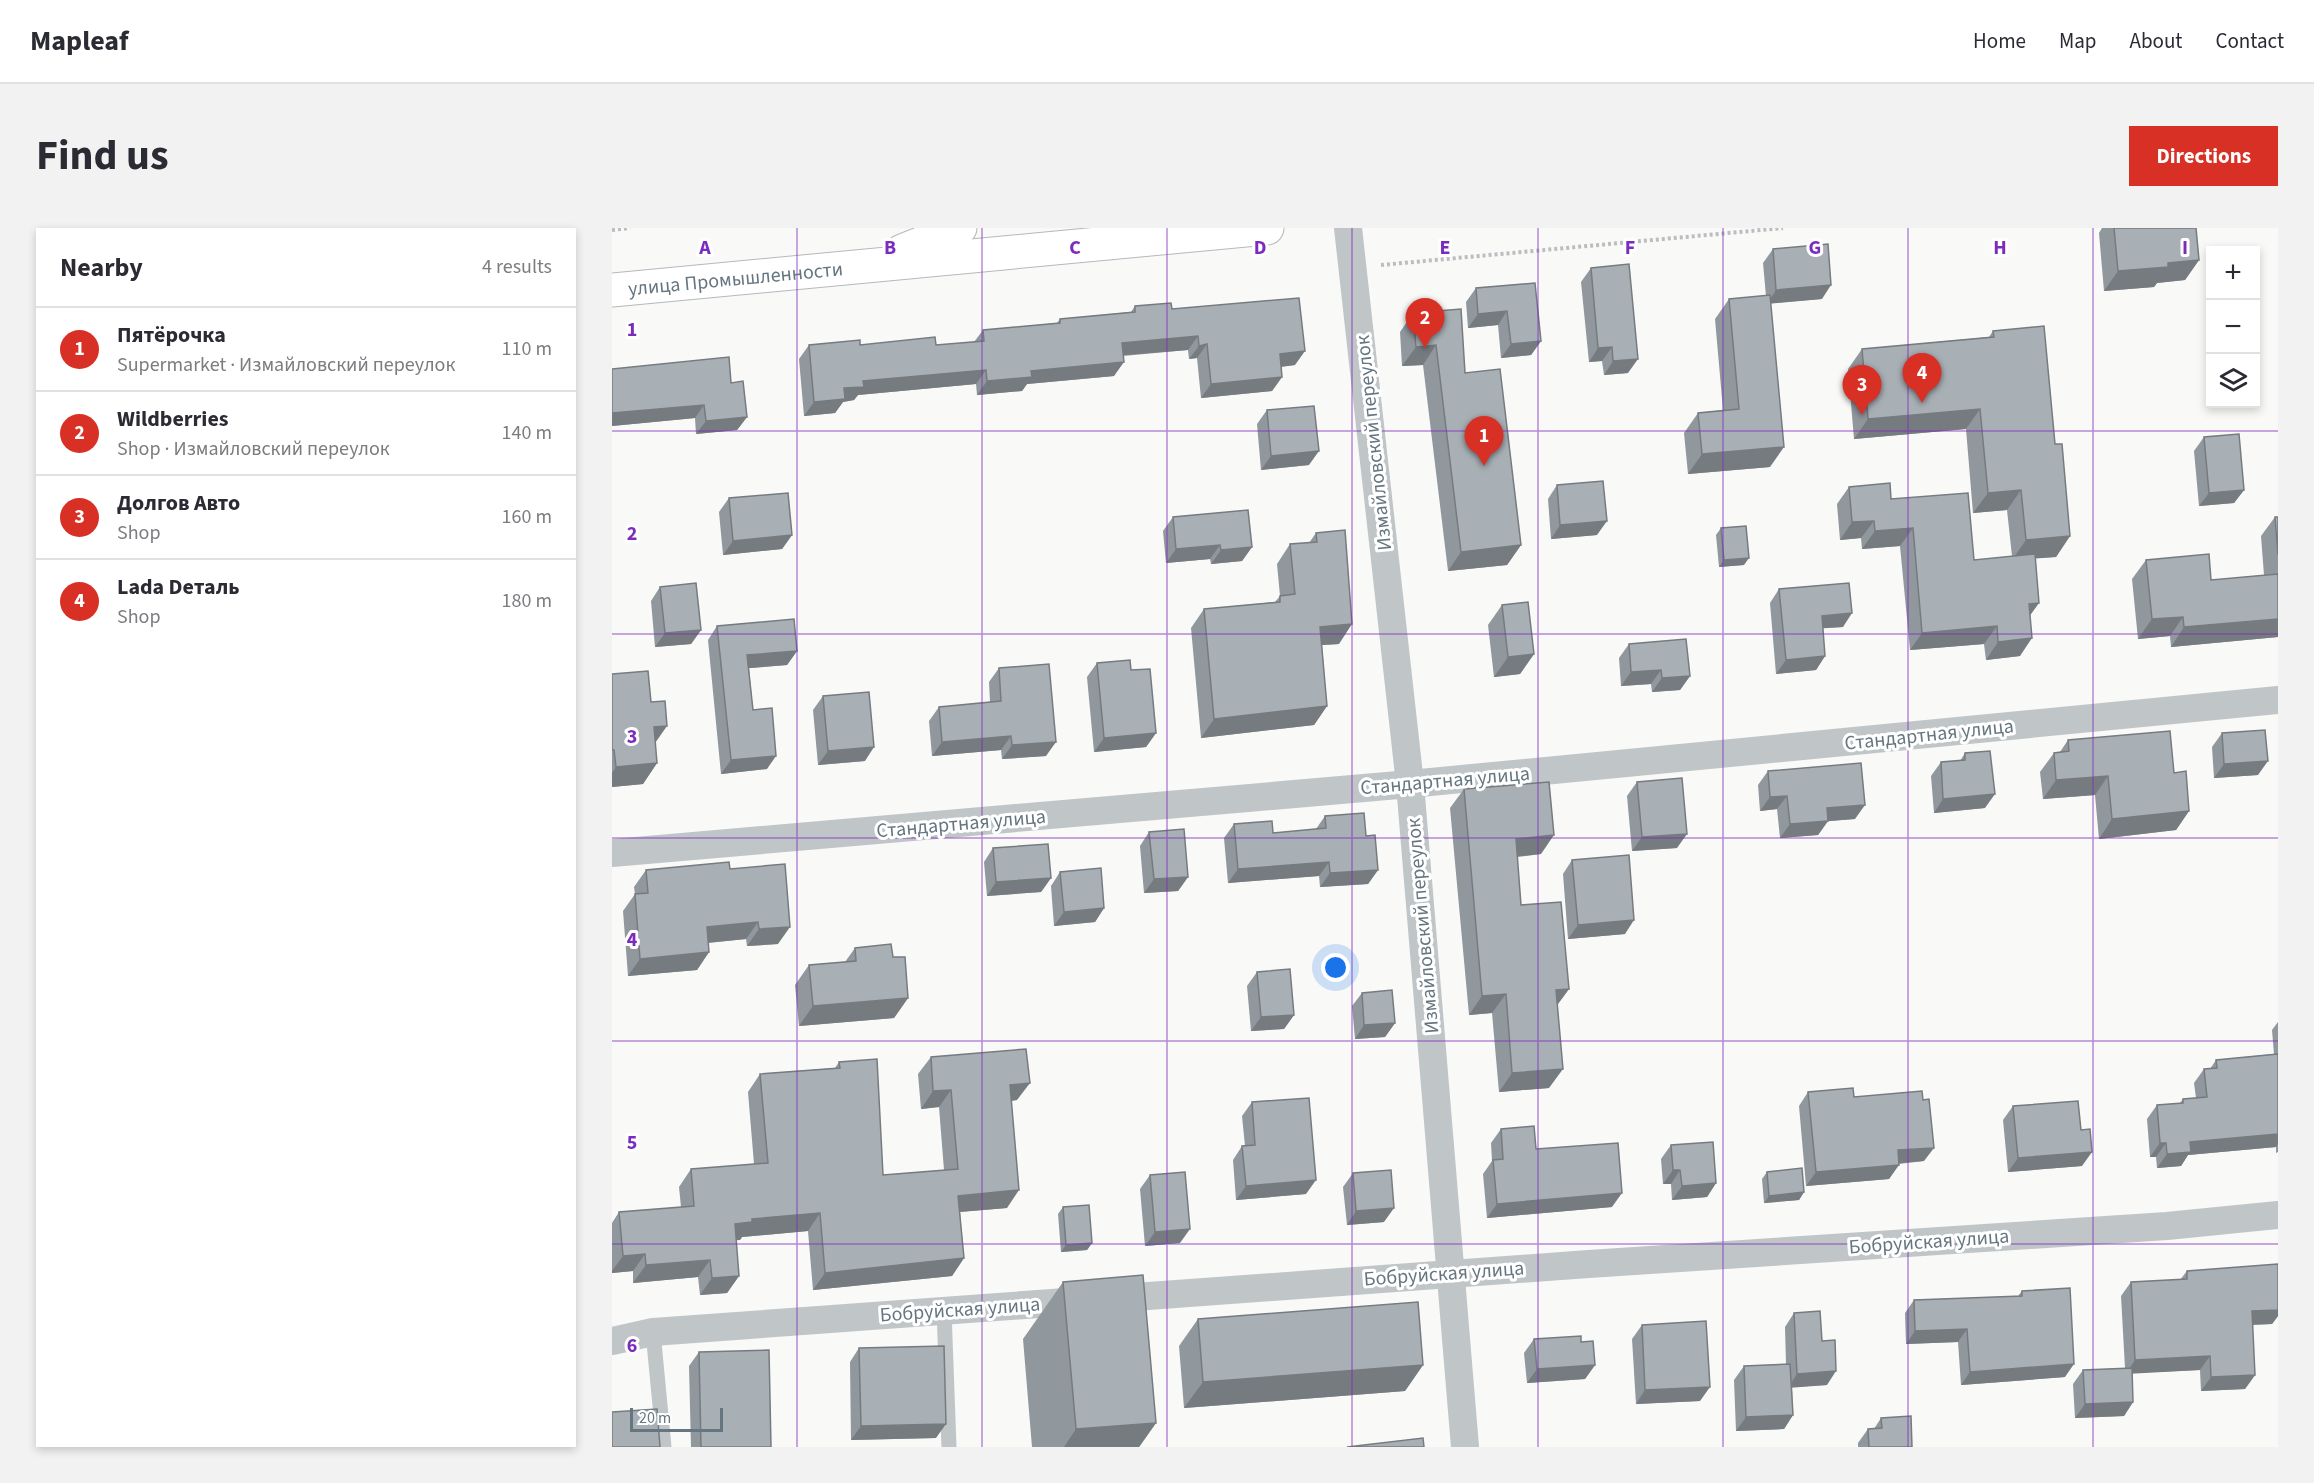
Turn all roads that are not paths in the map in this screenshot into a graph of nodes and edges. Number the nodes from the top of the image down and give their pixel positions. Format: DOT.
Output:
graph roads {
  1 [pos="960,228"];
  2 [pos="1267,228"];
  3 [pos="1348,228"];
  4 [pos="861,266"];
  5 [pos="612,290"];
  6 [pos="2278,700"];
  7 [pos="1410,784"];
  8 [pos="612,853"];
  9 [pos="2278,1215"];
  10 [pos="1450,1272"];
  11 [pos="944,1310"];
  12 [pos="653,1332"];
  13 [pos="612,1341"];
  14 [pos="664,1447"];
  15 [pos="949,1447"];
  16 [pos="1465,1447"];
  1 -- 4 [label="main road, улица Промышленности"];
  2 -- 4 [label="main road, улица Промышленности"];
  3 -- 7 [label="street, Измайловский переулок"];
  4 -- 5 [label="main road, улица Промышленности"];
  6 -- 7 [label="street, Стандартная улица"];
  7 -- 8 [label="street, Стандартная улица"];
  7 -- 10 [label="street, Измайловский переулок"];
  9 -- 10 [label="street, Бобруйская улица"];
  10 -- 11 [label="street, Бобруйская улица"];
  10 -- 16 [label="street, Измайловский переулок"];
  11 -- 12 [label="street, Бобруйская улица"];
  11 -- 15 [label="lane"];
  12 -- 13 [label="street, Бобруйская улица"];
  12 -- 14 [label="lane"];
}
